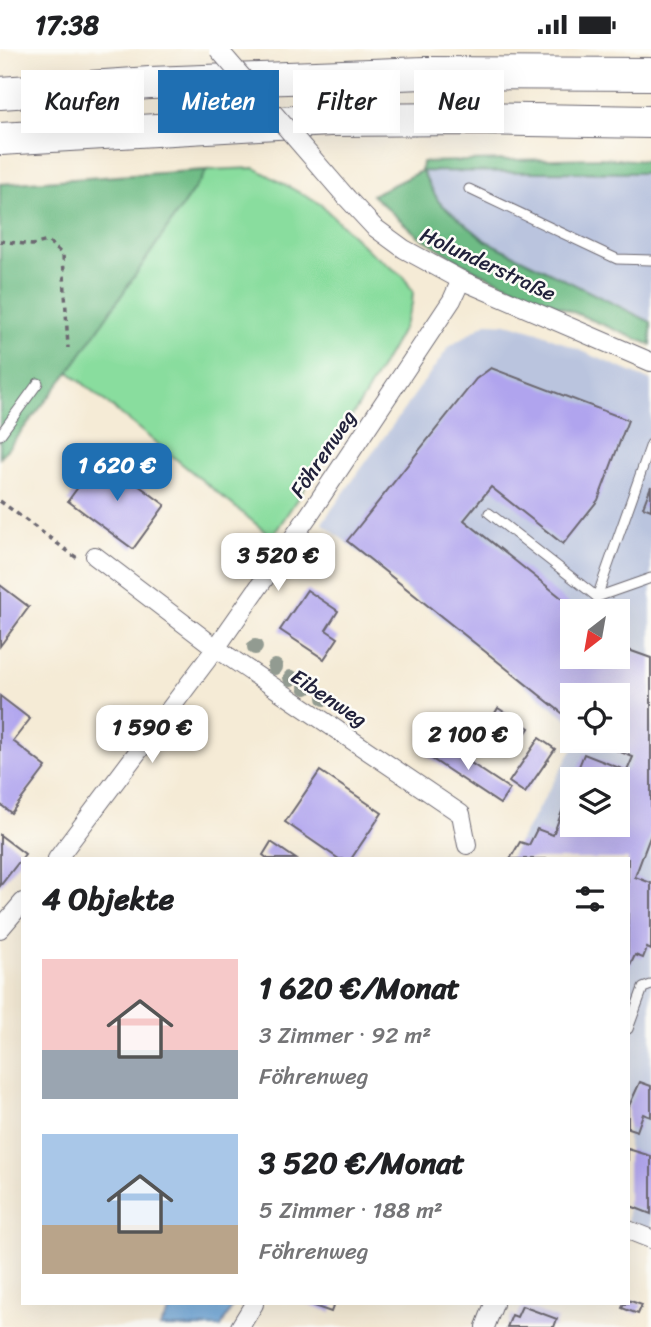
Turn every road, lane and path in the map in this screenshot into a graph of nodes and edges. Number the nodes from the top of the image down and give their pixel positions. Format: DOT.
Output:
graph roads {
  1 [pos="218,49"];
  2 [pos="0,71"];
  3 [pos="651,74"];
  4 [pos="150,83"];
  5 [pos="0,93"];
  6 [pos="651,122"];
  7 [pos="91,134"];
  8 [pos="0,139"];
  9 [pos="0,156"];
  10 [pos="469,189"];
  11 [pos="0,240"];
  12 [pos="651,260"];
  13 [pos="461,280"];
  14 [pos="68,348"];
  15 [pos="651,362"];
  16 [pos="38,383"];
  17 [pos="0,435"];
  18 [pos="651,445"];
  19 [pos="0,501"];
  20 [pos="489,513"];
  21 [pos="95,556"];
  22 [pos="651,579"];
  23 [pos="597,597"];
  24 [pos="216,649"];
  25 [pos="467,845"];
  26 [pos="59,857"];
  27 [pos="21,904"];
  28 [pos="0,929"];
  29 [pos="651,985"];
  30 [pos="630,1023"];
  31 [pos="630,1231"];
  32 [pos="651,1239"];
  33 [pos="253,1305"];
  34 [pos="494,1305"];
  35 [pos="240,1327"];
  36 [pos="485,1327"];
  1 -- 13 [label="street, Holunderstraße, bridge"];
  2 -- 4 [label="highway"];
  3 -- 4 [label="highway"];
  4 -- 5 [label="highway"];
  6 -- 7 [label="highway"];
  7 -- 8 [label="highway"];
  7 -- 9 [label="highway"];
  10 -- 12 [label="lane"];
  11 -- 14 [label="path"];
  13 -- 15 [label="street, Holunderstraße"];
  13 -- 24 [label="street, Föhrenweg"];
  16 -- 17 [label="lane"];
  18 -- 23 [label="lane"];
  19 -- 21 [label="path"];
  20 -- 23 [label="lane"];
  21 -- 24 [label="street"];
  22 -- 23 [label="lane"];
  24 -- 25 [label="street, Eibenweg"];
  24 -- 26 [label="street, Föhrenweg"];
  27 -- 28 [label="street"];
  29 -- 30 [label="lane"];
  31 -- 32 [label="street"];
  33 -- 35 [label="street"];
  34 -- 36 [label="street"];
}
